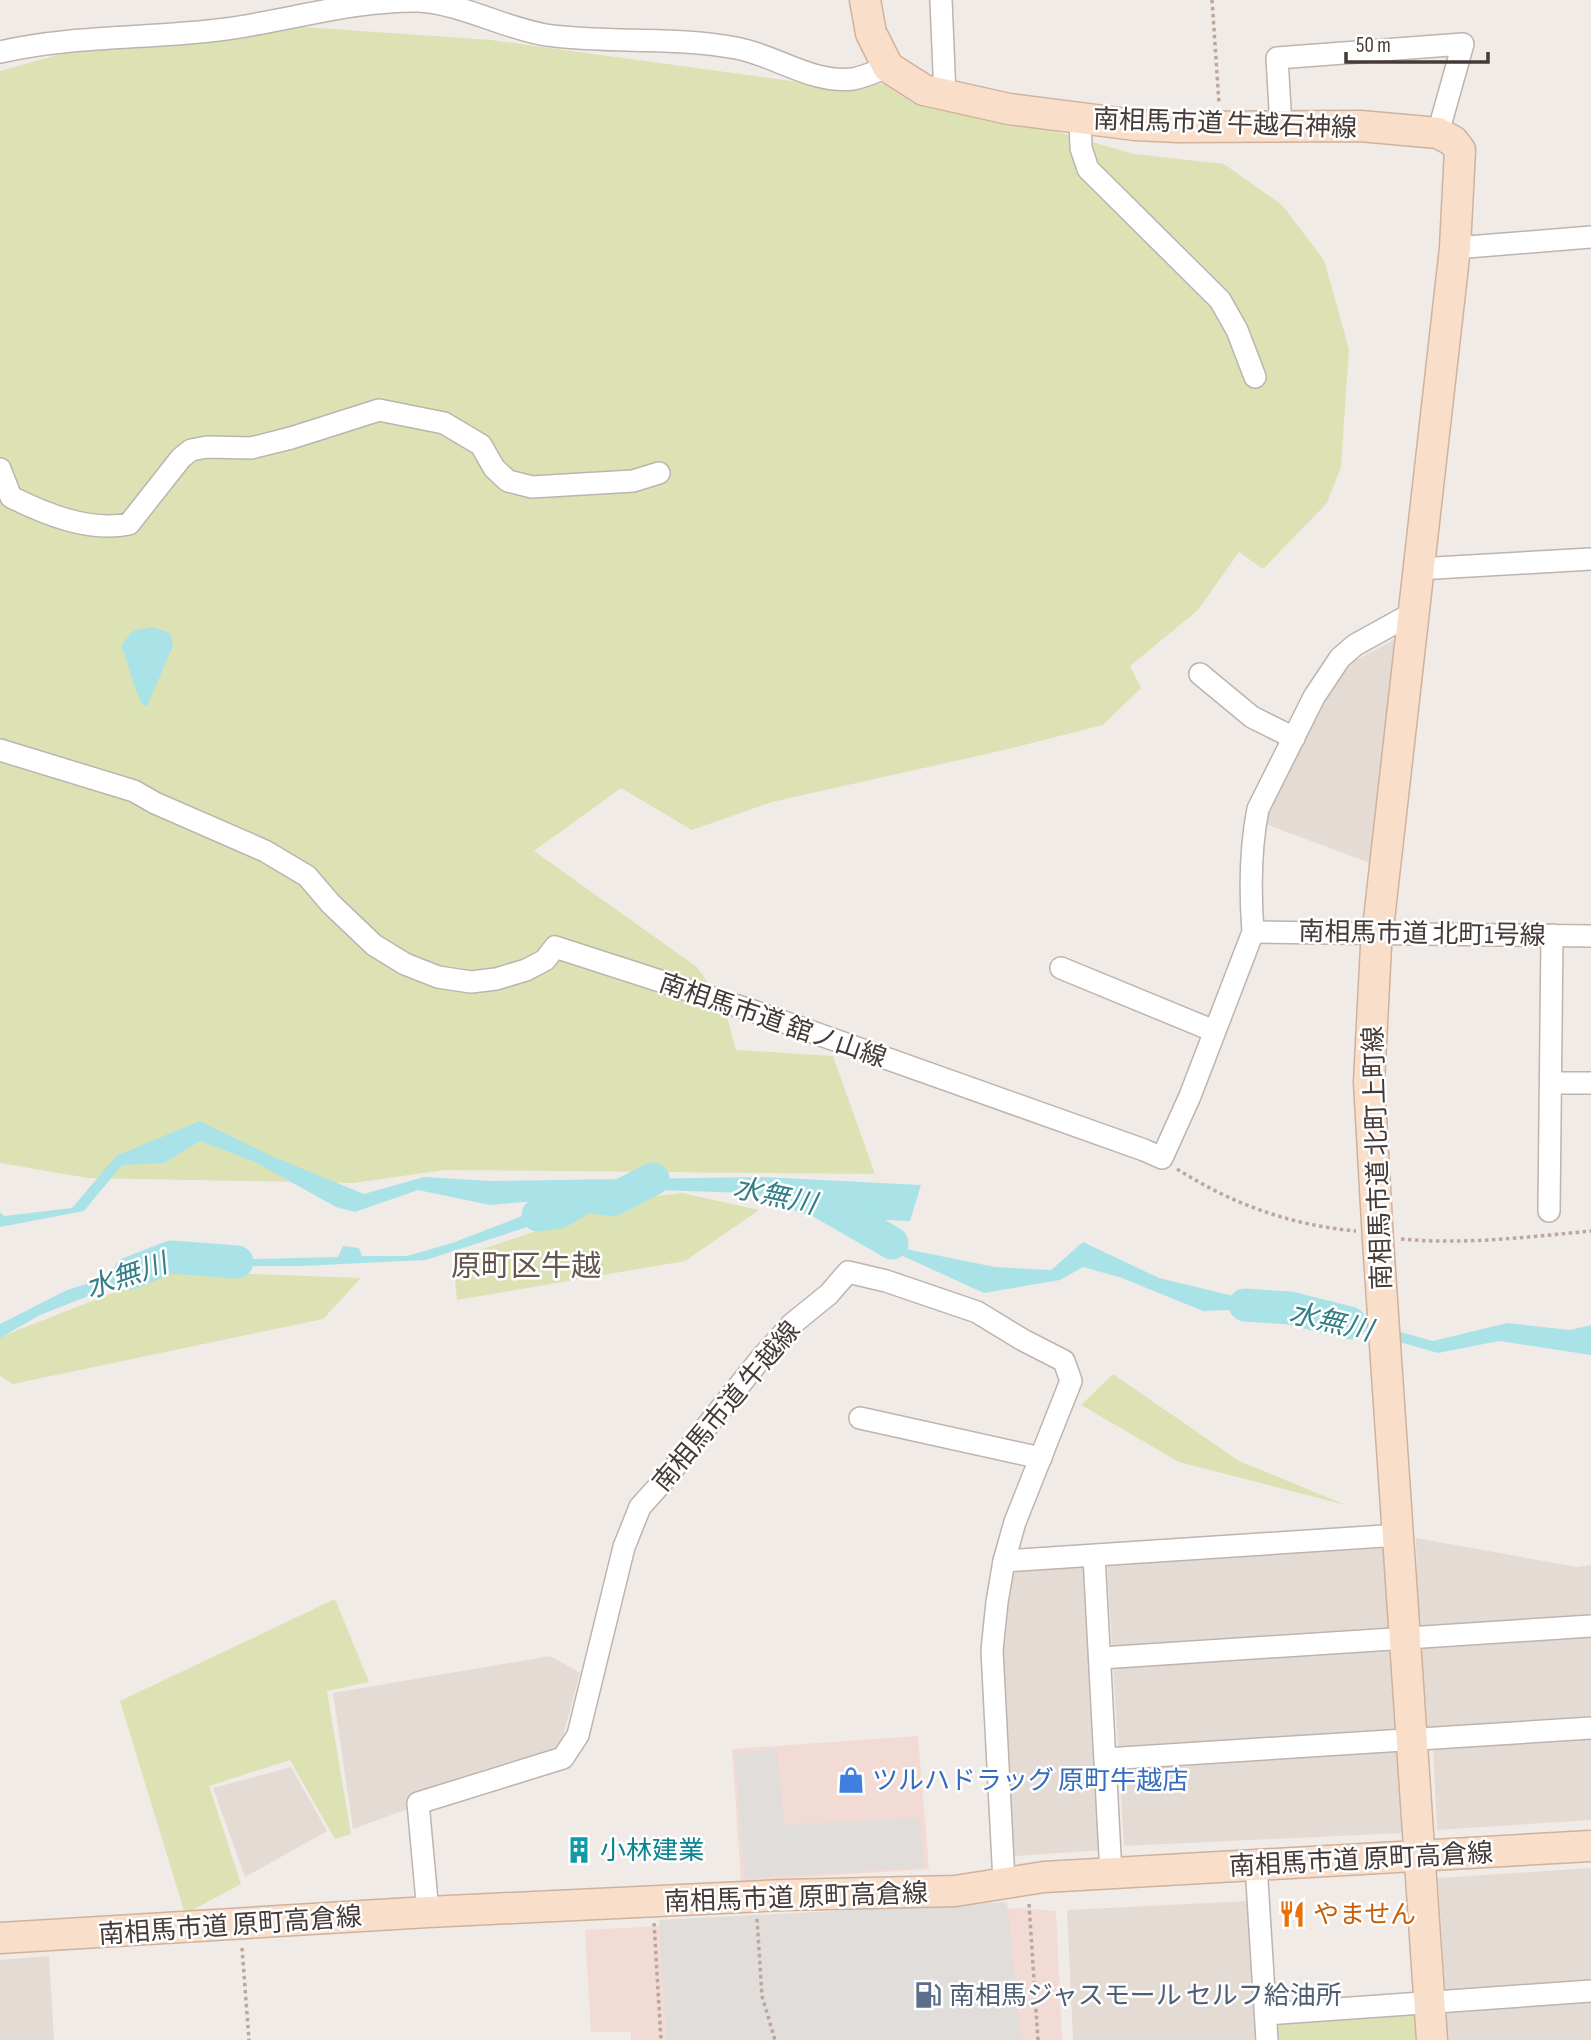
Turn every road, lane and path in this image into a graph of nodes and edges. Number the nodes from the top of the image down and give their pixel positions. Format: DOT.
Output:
graph roads {
  1 [pos="865,0"];
  2 [pos="941,0"];
  3 [pos="1212,0"];
  4 [pos="0,52"];
  5 [pos="888,67"];
  6 [pos="945,95"];
  7 [pos="1080,119"];
  8 [pos="1281,125"];
  9 [pos="1221,126"];
  10 [pos="1438,133"];
  11 [pos="1591,237"];
  12 [pos="1455,248"];
  13 [pos="1255,377"];
  14 [pos="0,469"];
  15 [pos="659,473"];
  16 [pos="1591,559"];
  17 [pos="1418,569"];
  18 [pos="1413,613"];
  19 [pos="1200,674"];
  20 [pos="1294,738"];
  21 [pos="0,750"];
  22 [pos="1253,932"];
  23 [pos="1377,932"];
  24 [pos="1552,935"];
  25 [pos="1591,936"];
  26 [pos="1061,968"];
  27 [pos="1214,1031"];
  28 [pos="1552,1083"];
  29 [pos="1591,1083"];
  30 [pos="1162,1158"];
  31 [pos="1549,1211"];
  32 [pos="1591,1231"];
  33 [pos="1378,1238"];
  34 [pos="860,1418"];
  35 [pos="1041,1458"];
  36 [pos="1398,1528"];
  37 [pos="1094,1556"];
  38 [pos="1004,1561"];
  39 [pos="1591,1626"];
  40 [pos="1405,1639"];
  41 [pos="1101,1658"];
  42 [pos="1591,1728"];
  43 [pos="1413,1741"];
  44 [pos="1106,1759"];
  45 [pos="1591,1846"];
  46 [pos="1421,1855"];
  47 [pos="1256,1865"];
  48 [pos="1111,1874"];
  49 [pos="1004,1882"];
  50 [pos="1029,1903"];
  51 [pos="428,1912"];
  52 [pos="757,1917"];
  53 [pos="654,1920"];
  54 [pos="241,1925"];
  55 [pos="0,1938"];
  56 [pos="1591,1991"];
  57 [pos="1429,2004"];
  58 [pos="1266,2014"];
  59 [pos="249,2040"];
  60 [pos="662,2040"];
  61 [pos="775,2040"];
  62 [pos="1038,2040"];
  63 [pos="1267,2040"];
  64 [pos="1432,2040"];
  1 -- 5 [label="street"];
  2 -- 6 [label="street"];
  3 -- 9 [label="path"];
  4 -- 5 [label="street"];
  5 -- 6 [label="street, 南相馬市道 牛越石神線"];
  6 -- 7 [label="street, 南相馬市道 牛越石神線"];
  7 -- 9 [label="street, 南相馬市道 牛越石神線"];
  7 -- 13 [label="street"];
  8 -- 9 [label="street, 南相馬市道 牛越石神線"];
  8 -- 10 [label="street, 南相馬市道 牛越石神線"];
  8 -- 10 [label="street"];
  10 -- 12 [label="street"];
  11 -- 12 [label="street"];
  12 -- 17 [label="street"];
  14 -- 15 [label="street"];
  16 -- 17 [label="street"];
  17 -- 18 [label="street, 南相馬市道 北町上町線"];
  18 -- 20 [label="street"];
  18 -- 23 [label="street, 南相馬市道 北町上町線"];
  19 -- 20 [label="street"];
  20 -- 22 [label="street"];
  21 -- 30 [label="street, 南相馬市道 舘ノ山線"];
  22 -- 23 [label="street, 南相馬市道 北町1号線"];
  22 -- 27 [label="street"];
  23 -- 24 [label="street, 南相馬市道 北町1号線"];
  23 -- 33 [label="street, 南相馬市道 北町上町線"];
  24 -- 25 [label="street, 南相馬市道 北町1号線"];
  24 -- 28 [label="street"];
  26 -- 27 [label="street"];
  27 -- 30 [label="street"];
  28 -- 29 [label="street"];
  28 -- 31 [label="street"];
  30 -- 33 [label="path"];
  32 -- 33 [label="path"];
  33 -- 36 [label="street, 南相馬市道 北町上町線"];
  34 -- 35 [label="street"];
  35 -- 38 [label="street, 南相馬市道 牛越線"];
  35 -- 51 [label="street, 南相馬市道 牛越線"];
  36 -- 37 [label="street"];
  36 -- 40 [label="street, 南相馬市道 北町上町線"];
  37 -- 38 [label="street"];
  37 -- 41 [label="street"];
  38 -- 49 [label="street, 南相馬市道 牛越線"];
  39 -- 40 [label="street"];
  40 -- 41 [label="street"];
  40 -- 43 [label="street, 南相馬市道 北町上町線"];
  41 -- 44 [label="street"];
  42 -- 43 [label="street"];
  43 -- 44 [label="street"];
  43 -- 46 [label="street, 南相馬市道 北町上町線"];
  44 -- 48 [label="street"];
  45 -- 46 [label="street, 南相馬市道 原町高倉線"];
  46 -- 47 [label="street, 南相馬市道 原町高倉線"];
  46 -- 57 [label="street, 南相馬市道 北町上町線"];
  47 -- 48 [label="street, 南相馬市道 原町高倉線"];
  47 -- 58 [label="street"];
  48 -- 49 [label="street, 南相馬市道 原町高倉線"];
  49 -- 51 [label="street, 南相馬市道 原町高倉線"];
  50 -- 62 [label="path"];
  51 -- 54 [label="street, 南相馬市道 原町高倉線"];
  52 -- 61 [label="path"];
  53 -- 60 [label="path"];
  54 -- 55 [label="street, 南相馬市道 原町高倉線"];
  54 -- 59 [label="path"];
  56 -- 57 [label="street"];
  57 -- 58 [label="street"];
  57 -- 64 [label="street, 南相馬市道 北町上町線"];
  58 -- 63 [label="street"];
}
